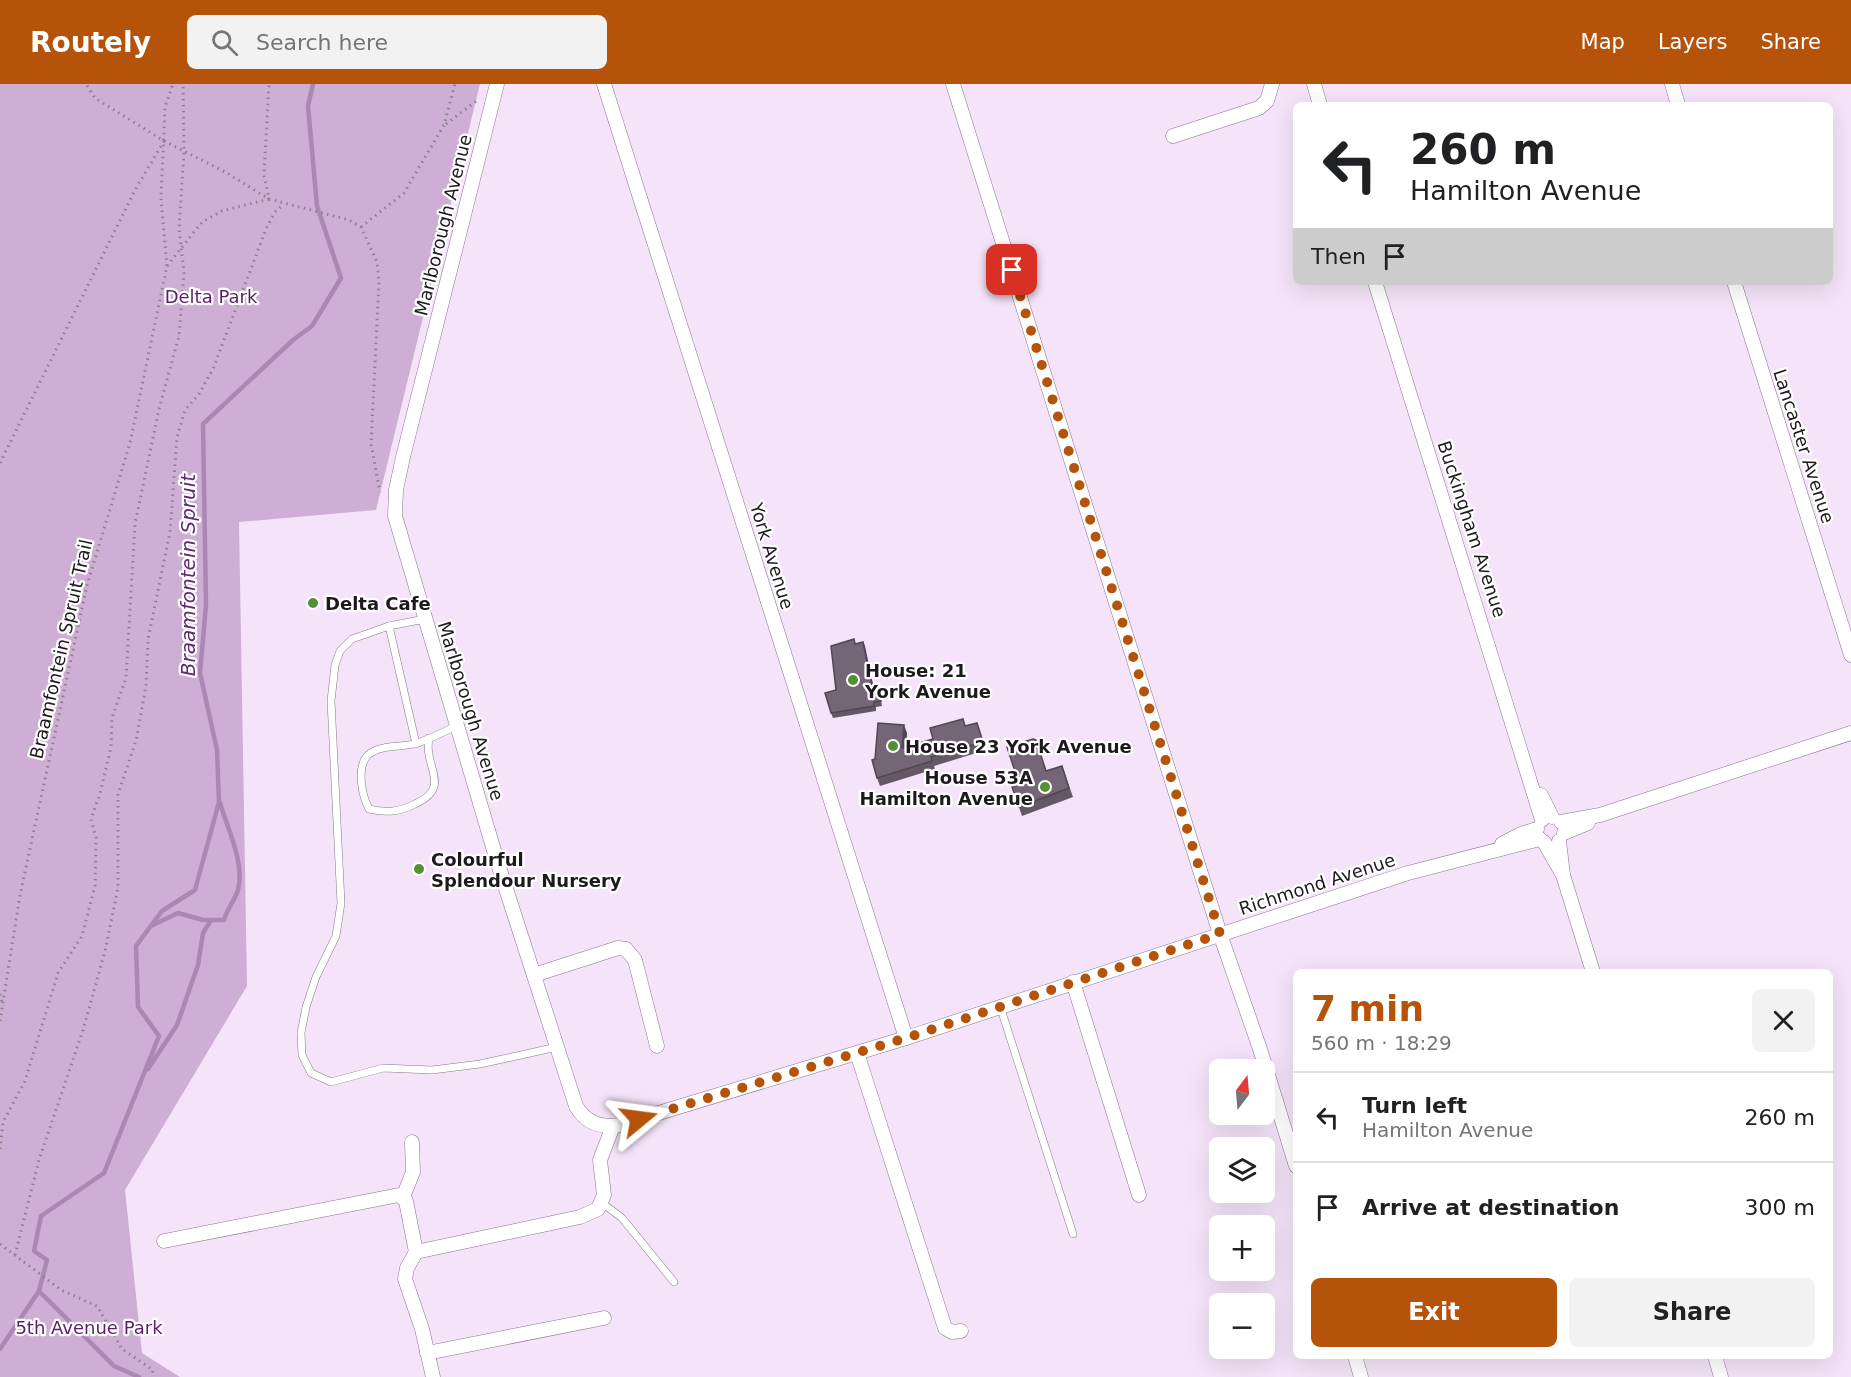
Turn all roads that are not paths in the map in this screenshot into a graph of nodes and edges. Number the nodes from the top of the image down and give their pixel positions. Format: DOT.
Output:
graph roads {
  1 [pos="604,84"];
  2 [pos="953,84"];
  3 [pos="1272,84"];
  4 [pos="1314,84"];
  5 [pos="1672,84"];
  6 [pos="497,85"];
  7 [pos="1319,102"];
  8 [pos="1677,102"];
  9 [pos="1173,136"];
  10 [pos="1376,285"];
  11 [pos="1735,285"];
  12 [pos="425,619"];
  13 [pos="389,626"];
  14 [pos="1851,655"];
  15 [pos="456,726"];
  16 [pos="1851,734"];
  17 [pos="429,738"];
  18 [pos="416,744"];
  19 [pos="1550,831"];
  20 [pos="1220,934"];
  21 [pos="1592,969"];
  22 [pos="534,975"];
  23 [pos="1073,982"];
  24 [pos="1000,1006"];
  25 [pos="906,1038"];
  26 [pos="657,1046"];
  27 [pos="557,1047"];
  28 [pos="857,1053"];
  29 [pos="597,1125"];
  30 [pos="613,1126"];
  31 [pos="412,1142"];
  32 [pos="1293,1156"];
  33 [pos="1139,1195"];
  34 [pos="403,1197"];
  35 [pos="602,1203"];
  36 [pos="1073,1234"];
  37 [pos="164,1241"];
  38 [pos="416,1252"];
  39 [pos="674,1282"];
  40 [pos="604,1318"];
  41 [pos="961,1331"];
  42 [pos="428,1353"];
  43 [pos="1356,1359"];
  44 [pos="1716,1359"];
  45 [pos="433,1377"];
  46 [pos="1361,1377"];
  47 [pos="1721,1377"];
  1 -- 25 [label="street, York Avenue"];
  2 -- 20 [label="street"];
  3 -- 9 [label="street"];
  4 -- 7 [label="street"];
  5 -- 8 [label="street"];
  6 -- 12 [label="street, Marlborough Avenue"];
  10 -- 19 [label="street, Buckingham Avenue"];
  11 -- 14 [label="street, Lancaster Avenue"];
  12 -- 13 [label="lane"];
  12 -- 15 [label="street, Marlborough Avenue"];
  13 -- 18 [label="lane"];
  13 -- 27 [label="lane"];
  15 -- 17 [label="lane"];
  15 -- 22 [label="street, Marlborough Avenue"];
  16 -- 19 [label="street, Richmond Avenue"];
  17 -- 18 [label="lane"];
  17 -- 18 [label="lane"];
  19 -- 20 [label="street, Richmond Avenue"];
  19 -- 21 [label="street, Buckingham Avenue"];
  20 -- 23 [label="street, Richmond Avenue"];
  20 -- 32 [label="street"];
  22 -- 26 [label="street"];
  22 -- 27 [label="street, Marlborough Avenue"];
  23 -- 24 [label="street, Richmond Avenue"];
  23 -- 33 [label="street"];
  24 -- 25 [label="street, Richmond Avenue"];
  24 -- 36 [label="lane"];
  25 -- 28 [label="street, Richmond Avenue"];
  27 -- 29 [label="street, Marlborough Avenue"];
  28 -- 30 [label="street, Richmond Avenue"];
  28 -- 41 [label="street"];
  29 -- 30 [label="street, Richmond Avenue"];
  30 -- 35 [label="street"];
  31 -- 34 [label="street"];
  34 -- 37 [label="street"];
  34 -- 38 [label="street"];
  35 -- 38 [label="street"];
  35 -- 39 [label="lane"];
  38 -- 42 [label="street"];
  40 -- 42 [label="street"];
  42 -- 45 [label="street"];
  43 -- 46 [label="street"];
  44 -- 47 [label="street"];
}
